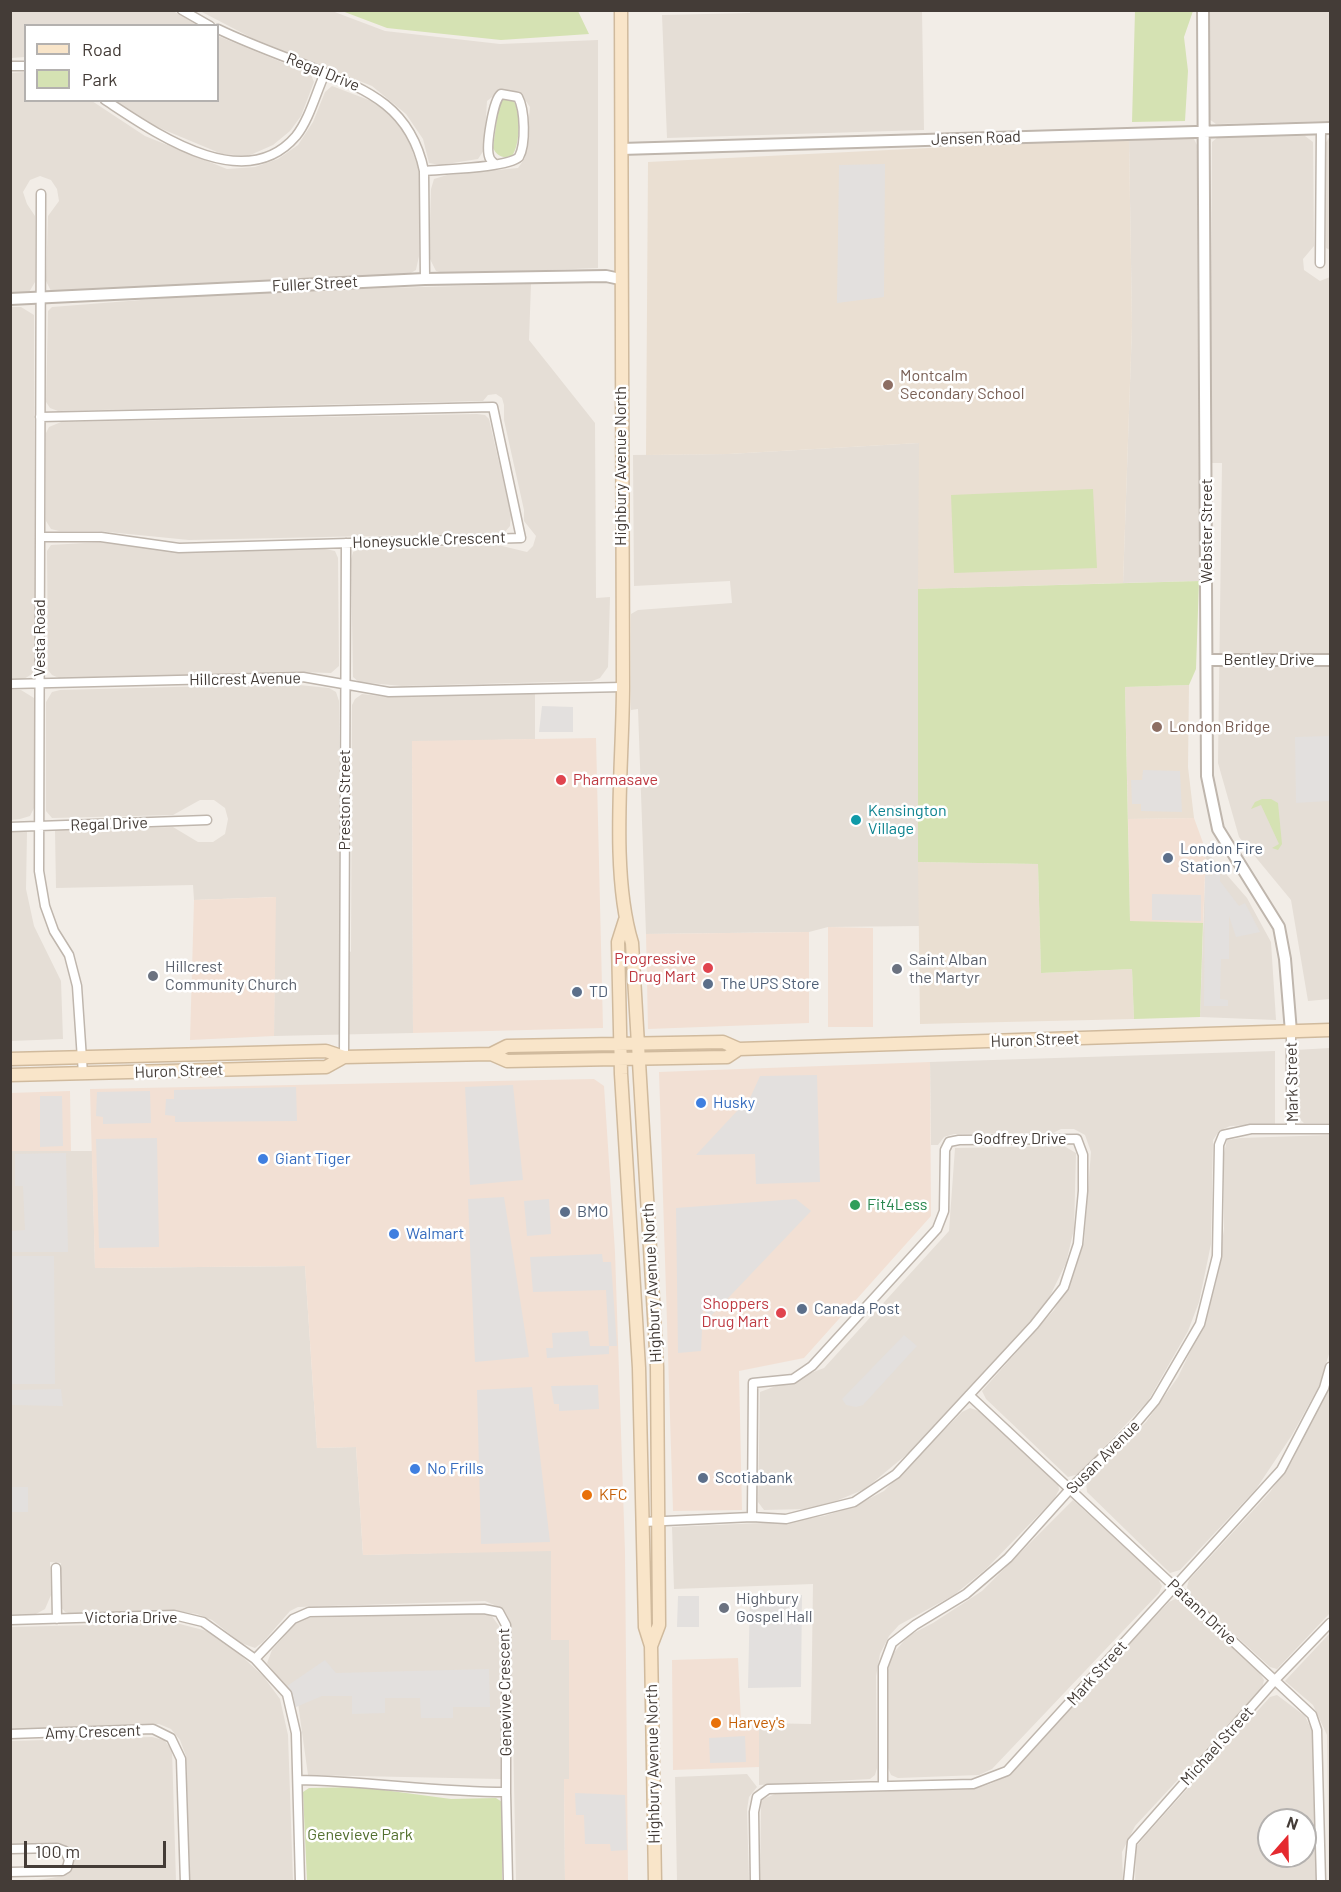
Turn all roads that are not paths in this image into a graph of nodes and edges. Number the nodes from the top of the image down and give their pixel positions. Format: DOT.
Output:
graph roads {
  1 [pos="182,10"];
  2 [pos="621,10"];
  3 [pos="1203,10"];
  4 [pos="206,24"];
  5 [pos="219,29"];
  6 [pos="325,73"];
  7 [pos="108,102"];
  8 [pos="1326,128"];
  9 [pos="1203,130"];
  10 [pos="621,150"];
  11 [pos="495,164"];
  12 [pos="424,171"];
  13 [pos="41,194"];
  14 [pos="1320,263"];
  15 [pos="425,279"];
  16 [pos="620,279"];
  17 [pos="41,298"];
  18 [pos="10,299"];
  19 [pos="40,417"];
  20 [pos="40,537"];
  21 [pos="346,543"];
  22 [pos="1207,660"];
  23 [pos="1330,660"];
  24 [pos="40,683"];
  25 [pos="10,684"];
  26 [pos="345,685"];
  27 [pos="623,687"];
  28 [pos="207,820"];
  29 [pos="40,827"];
  30 [pos="10,828"];
  31 [pos="625,920"];
  32 [pos="1330,1030"];
  33 [pos="1291,1032"];
  34 [pos="636,1043"];
  35 [pos="622,1044"];
  36 [pos="739,1049"];
  37 [pos="491,1054"];
  38 [pos="344,1057"];
  39 [pos="82,1058"];
  40 [pos="10,1059"];
  41 [pos="621,1059"];
  42 [pos="639,1060"];
  43 [pos="83,1074"];
  44 [pos="10,1075"];
  45 [pos="1291,1129"];
  46 [pos="1330,1129"];
  47 [pos="1330,1367"];
  48 [pos="969,1395"];
  49 [pos="1071,1488"];
  50 [pos="752,1517"];
  51 [pos="643,1522"];
  52 [pos="657,1522"];
  53 [pos="56,1568"];
  54 [pos="1175,1587"];
  55 [pos="57,1619"];
  56 [pos="10,1620"];
  57 [pos="1330,1623"];
  58 [pos="651,1646"];
  59 [pos="255,1659"];
  60 [pos="1276,1679"];
  61 [pos="10,1734"];
  62 [pos="298,1780"];
  63 [pos="883,1784"];
  64 [pos="506,1792"];
  65 [pos="10,1849"];
  66 [pos="10,1872"];
  67 [pos="21,1877"];
  68 [pos="185,1881"];
  69 [pos="300,1881"];
  70 [pos="507,1881"];
  71 [pos="655,1881"];
  72 [pos="755,1881"];
  73 [pos="1128,1881"];
  74 [pos="1321,1881"];
  1 -- 4 [label="street"];
  2 -- 10 [label="main road, Highbury Avenue North"];
  3 -- 9 [label="street, Webster Street"];
  5 -- 6 [label="street, Regal Drive"];
  6 -- 7 [label="street"];
  6 -- 12 [label="street, Regal Drive"];
  8 -- 9 [label="street, Jensen Road"];
  8 -- 14 [label="street"];
  9 -- 10 [label="street, Jensen Road"];
  9 -- 22 [label="street, Webster Street"];
  10 -- 16 [label="main road, Highbury Avenue North"];
  11 -- 11 [label="street"];
  11 -- 12 [label="street"];
  12 -- 15 [label="street, Regal Drive"];
  13 -- 17 [label="street, Vesta Road"];
  15 -- 16 [label="street, Fuller Street"];
  15 -- 17 [label="street, Fuller Street"];
  16 -- 27 [label="main road, Highbury Avenue North"];
  17 -- 18 [label="street, Fuller Street"];
  17 -- 19 [label="street, Vesta Road"];
  19 -- 20 [label="street, Vesta Road"];
  19 -- 21 [label="street, Honeysuckle Crescent"];
  20 -- 21 [label="street, Honeysuckle Crescent"];
  20 -- 24 [label="street, Vesta Road"];
  21 -- 26 [label="street, Preston Street"];
  22 -- 23 [label="street, Bentley Drive"];
  22 -- 33 [label="street, Webster Street"];
  24 -- 25 [label="street, Hillcrest Avenue"];
  24 -- 26 [label="street, Hillcrest Avenue"];
  24 -- 29 [label="street, Vesta Road"];
  26 -- 27 [label="street, Hillcrest Avenue"];
  26 -- 38 [label="street, Preston Street"];
  27 -- 31 [label="main road, Highbury Avenue North"];
  28 -- 29 [label="street, Regal Drive"];
  29 -- 30 [label="street, Regal Drive"];
  29 -- 39 [label="street, Vesta Road"];
  31 -- 34 [label="main road, Highbury Avenue North"];
  31 -- 35 [label="main road, Highbury Avenue North"];
  32 -- 33 [label="main road, Huron Street"];
  33 -- 36 [label="main road, Huron Street"];
  33 -- 45 [label="street, Mark Street"];
  34 -- 35 [label="main road, Huron Street"];
  34 -- 36 [label="main road, Huron Street"];
  34 -- 42 [label="main road, Highbury Avenue North"];
  35 -- 37 [label="main road, Huron Street"];
  35 -- 41 [label="main road, Highbury Avenue North"];
  36 -- 42 [label="main road, Huron Street"];
  37 -- 38 [label="main road, Huron Street"];
  37 -- 41 [label="main road, Huron Street"];
  38 -- 39 [label="main road, Huron Street"];
  38 -- 43 [label="main road, Huron Street"];
  39 -- 40 [label="main road, Huron Street"];
  39 -- 43 [label="street, Vesta Road"];
  41 -- 42 [label="main road, Huron Street"];
  41 -- 51 [label="main road, Highbury Avenue North"];
  42 -- 52 [label="main road, Highbury Avenue North"];
  43 -- 44 [label="main road, Huron Street"];
  45 -- 46 [label="street, Mark Street"];
  45 -- 49 [label="street, Susan Avenue"];
  47 -- 54 [label="street, Mark Street"];
  48 -- 49 [label="street, Patann Drive"];
  48 -- 50 [label="street, Godfrey Drive"];
  48 -- 50 [label="street, Godfrey Drive"];
  49 -- 54 [label="street, Patann Drive"];
  49 -- 63 [label="street, Susan Avenue"];
  50 -- 52 [label="street, Godfrey Drive"];
  51 -- 52 [label="street, Godfrey Drive"];
  51 -- 58 [label="main road, Highbury Avenue North"];
  52 -- 58 [label="main road, Highbury Avenue North"];
  53 -- 55 [label="street"];
  54 -- 60 [label="street, Patann Drive"];
  54 -- 63 [label="street, Mark Street"];
  55 -- 56 [label="street, Victoria Drive"];
  55 -- 59 [label="street, Victoria Drive"];
  57 -- 60 [label="street, Michael Street"];
  58 -- 71 [label="main road, Highbury Avenue North"];
  59 -- 62 [label="street, Victoria Drive"];
  59 -- 64 [label="street, Genevive Crescent"];
  60 -- 73 [label="street, Michael Street"];
  60 -- 74 [label="street, Patann Drive"];
  61 -- 68 [label="street, Amy Crescent"];
  62 -- 64 [label="street"];
  62 -- 69 [label="street, Victoria Drive"];
  63 -- 72 [label="street, Mark Street"];
  64 -- 70 [label="street"];
  65 -- 67 [label="street"];
  66 -- 67 [label="street"];
}
